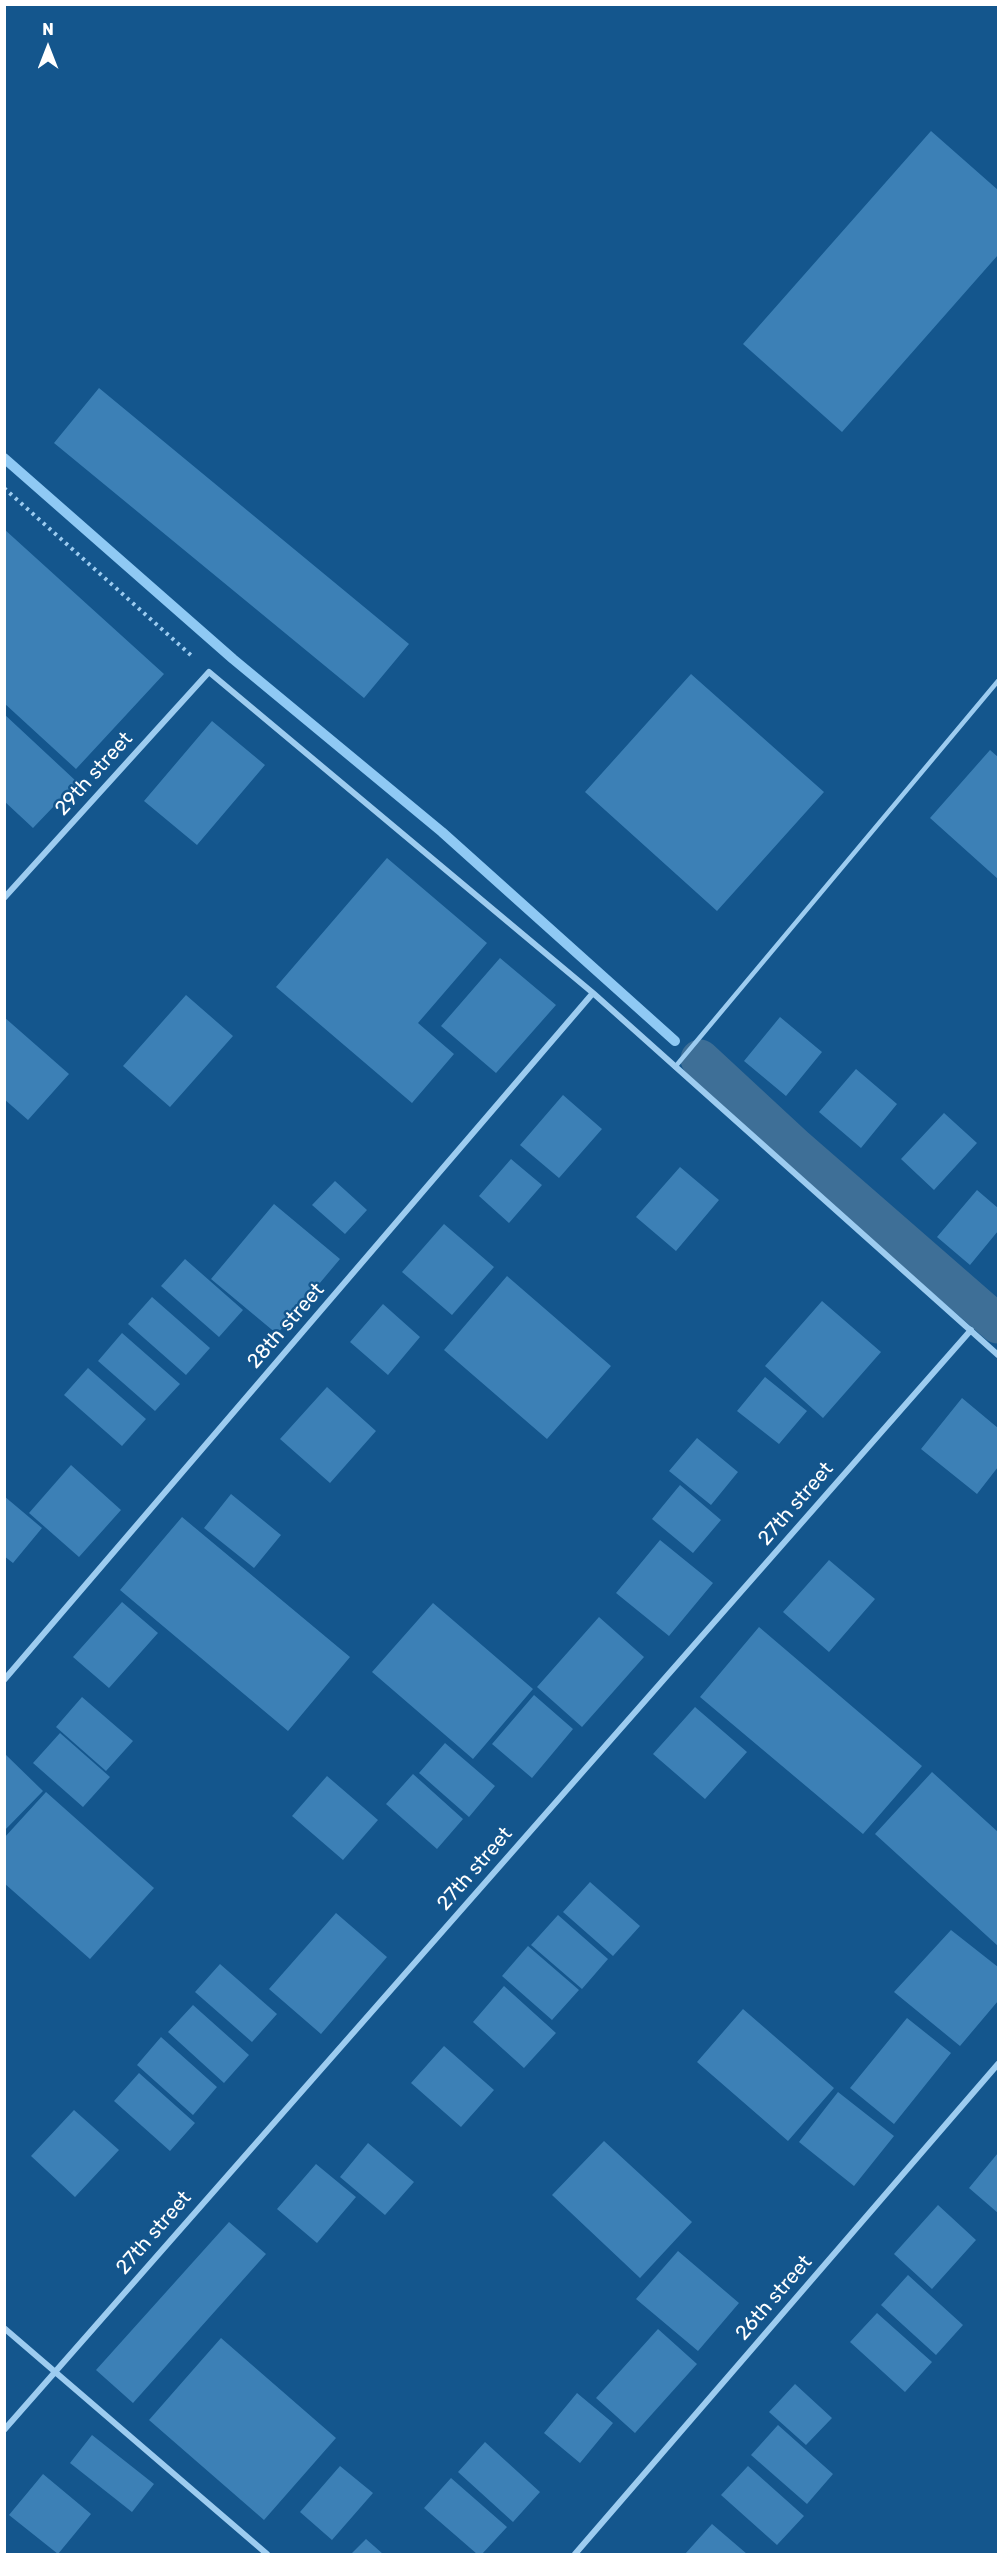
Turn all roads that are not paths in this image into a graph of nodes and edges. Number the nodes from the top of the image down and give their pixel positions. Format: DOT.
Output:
graph roads {
  1 [pos="999,681"];
  2 [pos="4,898"];
  3 [pos="593,993"];
  4 [pos="675,1067"];
  5 [pos="971,1330"];
  6 [pos="999,1355"];
  7 [pos="4,1680"];
  8 [pos="999,2064"];
  9 [pos="4,2328"];
  10 [pos="55,2370"];
  11 [pos="4,2430"];
  12 [pos="267,2554"];
  13 [pos="575,2554"];
  1 -- 4 [label="lane"];
  2 -- 3 [label="street, 29th street"];
  3 -- 4 [label="street"];
  3 -- 7 [label="street, 28th street"];
  4 -- 5 [label="street"];
  5 -- 6 [label="street"];
  5 -- 10 [label="street, 27th street"];
  8 -- 13 [label="street, 26th street"];
  9 -- 10 [label="street"];
  10 -- 11 [label="street, 27th street"];
  10 -- 12 [label="street"];
}
